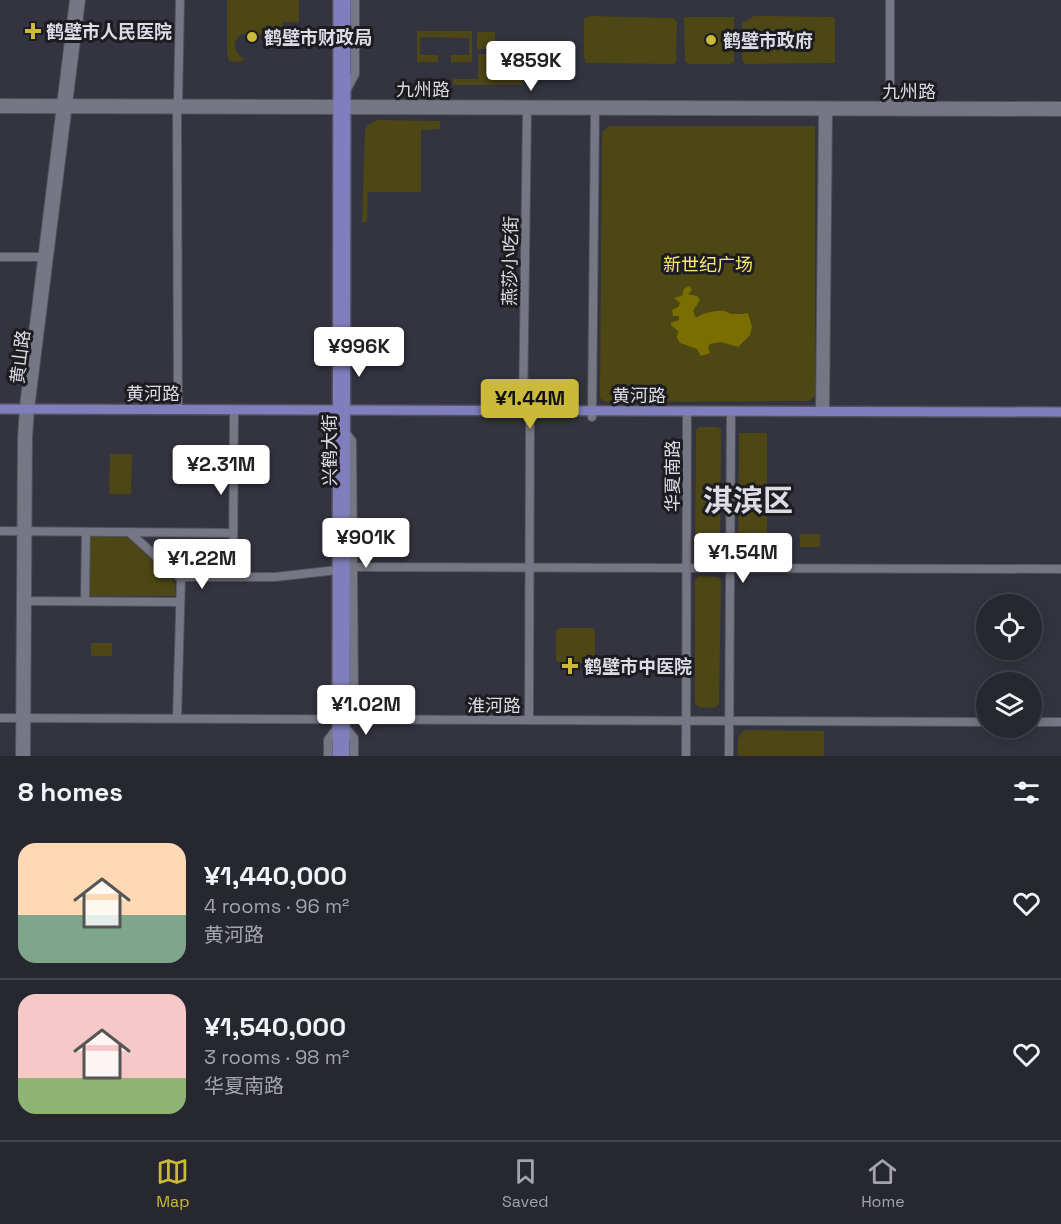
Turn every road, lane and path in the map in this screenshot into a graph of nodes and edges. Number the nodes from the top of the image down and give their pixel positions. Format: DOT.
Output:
graph roads {
  1 [pos="74,0"];
  2 [pos="81,0"];
  3 [pos="180,0"];
  4 [pos="338,0"];
  5 [pos="346,0"];
  6 [pos="355,0"];
  7 [pos="890,0"];
  8 [pos="346,91"];
  9 [pos="0,103"];
  10 [pos="890,105"];
  11 [pos="64,106"];
  12 [pos="1061,106"];
  13 [pos="178,107"];
  14 [pos="342,107"];
  15 [pos="0,109"];
  16 [pos="527,111"];
  17 [pos="595,111"];
  18 [pos="825,112"];
  19 [pos="1061,112"];
  20 [pos="0,257"];
  21 [pos="42,257"];
  22 [pos="0,409"];
  23 [pos="178,410"];
  24 [pos="26,412"];
  25 [pos="823,412"];
  26 [pos="1061,412"];
  27 [pos="342,413"];
  28 [pos="527,414"];
  29 [pos="592,414"];
  30 [pos="687,414"];
  31 [pos="731,414"];
  32 [pos="0,415"];
  33 [pos="234,416"];
  34 [pos="1061,418"];
  35 [pos="0,531"];
  36 [pos="24,532"];
  37 [pos="86,532"];
  38 [pos="129,532"];
  39 [pos="233,533"];
  40 [pos="530,567"];
  41 [pos="346,568"];
  42 [pos="687,568"];
  43 [pos="730,568"];
  44 [pos="1061,569"];
  45 [pos="233,577"];
  46 [pos="181,579"];
  47 [pos="26,601"];
  48 [pos="85,601"];
  49 [pos="179,602"];
  50 [pos="0,717"];
  51 [pos="23,718"];
  52 [pos="177,718"];
  53 [pos="529,720"];
  54 [pos="686,721"];
  55 [pos="729,721"];
  56 [pos="976,722"];
  57 [pos="1042,722"];
  58 [pos="1061,722"];
  59 [pos="341,723"];
  60 [pos="20,756"];
  61 [pos="26,756"];
  62 [pos="328,756"];
  63 [pos="337,756"];
  64 [pos="345,756"];
  65 [pos="354,756"];
  66 [pos="686,756"];
  67 [pos="729,756"];
  1 -- 11 [label="street, 黄山路"];
  2 -- 11 [label="street, 黄山路"];
  3 -- 13 [label="street"];
  4 -- 14 [label="main road, 兴鹤大街"];
  5 -- 8 [label="main road, 兴鹤大街"];
  6 -- 8 [label="street"];
  7 -- 10 [label="street"];
  8 -- 14 [label="main road, 兴鹤大街"];
  9 -- 11 [label="street, 九州路"];
  10 -- 12 [label="street, 九州路"];
  10 -- 14 [label="street, 九州路"];
  11 -- 13 [label="street, 九州路"];
  11 -- 15 [label="street, 九州路"];
  11 -- 21 [label="street, 黄山路"];
  11 -- 24 [label="street, 黄山路"];
  13 -- 14 [label="street, 九州路"];
  13 -- 23 [label="street"];
  14 -- 16 [label="street, 九州路"];
  14 -- 27 [label="main road, 兴鹤大街"];
  16 -- 17 [label="street, 九州路"];
  16 -- 28 [label="street, 燕莎小吃街"];
  17 -- 18 [label="street, 九州路"];
  17 -- 29 [label="street"];
  18 -- 19 [label="street, 九州路"];
  18 -- 25 [label="street"];
  20 -- 21 [label="street"];
  21 -- 24 [label="street, 黄山路"];
  22 -- 24 [label="main road, 黄河路"];
  23 -- 24 [label="main road, 黄河路"];
  23 -- 27 [label="main road, 黄河路"];
  24 -- 32 [label="main road, 黄河路"];
  24 -- 33 [label="main road, 黄河路"];
  24 -- 36 [label="street, 黄山路"];
  25 -- 26 [label="main road, 黄河路"];
  25 -- 31 [label="main road, 黄河路"];
  27 -- 28 [label="main road, 黄河路"];
  27 -- 33 [label="main road, 黄河路"];
  27 -- 41 [label="main road, 兴鹤大街"];
  27 -- 41 [label="main road, 兴鹤大街"];
  28 -- 29 [label="main road, 黄河路"];
  28 -- 40 [label="street, 燕莎小吃街"];
  29 -- 30 [label="main road, 黄河路"];
  30 -- 31 [label="main road, 黄河路"];
  30 -- 42 [label="street, 华夏南路"];
  31 -- 34 [label="main road, 黄河路"];
  31 -- 43 [label="street"];
  33 -- 39 [label="street"];
  35 -- 36 [label="street"];
  36 -- 37 [label="street"];
  36 -- 47 [label="street, 黄山路"];
  36 -- 51 [label="street, 黄山路"];
  37 -- 38 [label="street"];
  37 -- 48 [label="street"];
  38 -- 39 [label="street"];
  38 -- 46 [label="street"];
  39 -- 45 [label="street"];
  40 -- 41 [label="street"];
  40 -- 42 [label="street"];
  40 -- 53 [label="street, 燕莎小吃街"];
  41 -- 45 [label="street"];
  41 -- 59 [label="main road, 兴鹤大街"];
  41 -- 59 [label="main road, 兴鹤大街"];
  42 -- 43 [label="street"];
  42 -- 54 [label="street, 华夏南路"];
  43 -- 44 [label="street"];
  43 -- 55 [label="street"];
  45 -- 46 [label="street"];
  46 -- 49 [label="street"];
  47 -- 48 [label="street"];
  47 -- 51 [label="street, 黄山路"];
  48 -- 49 [label="street"];
  49 -- 52 [label="street"];
  50 -- 51 [label="street, 淮河路"];
  51 -- 52 [label="street, 淮河路"];
  51 -- 60 [label="street, 黄山路"];
  51 -- 61 [label="street, 黄山路"];
  52 -- 59 [label="street, 淮河路"];
  53 -- 54 [label="street, 淮河路"];
  53 -- 59 [label="street, 淮河路"];
  54 -- 55 [label="street, 淮河路"];
  54 -- 66 [label="street, 华夏南路"];
  55 -- 56 [label="street, 淮河路"];
  55 -- 67 [label="street"];
  57 -- 58 [label="street"];
  59 -- 62 [label="street"];
  59 -- 63 [label="main road, 兴鹤大街"];
  59 -- 64 [label="main road, 兴鹤大街"];
  59 -- 65 [label="street"];
}
